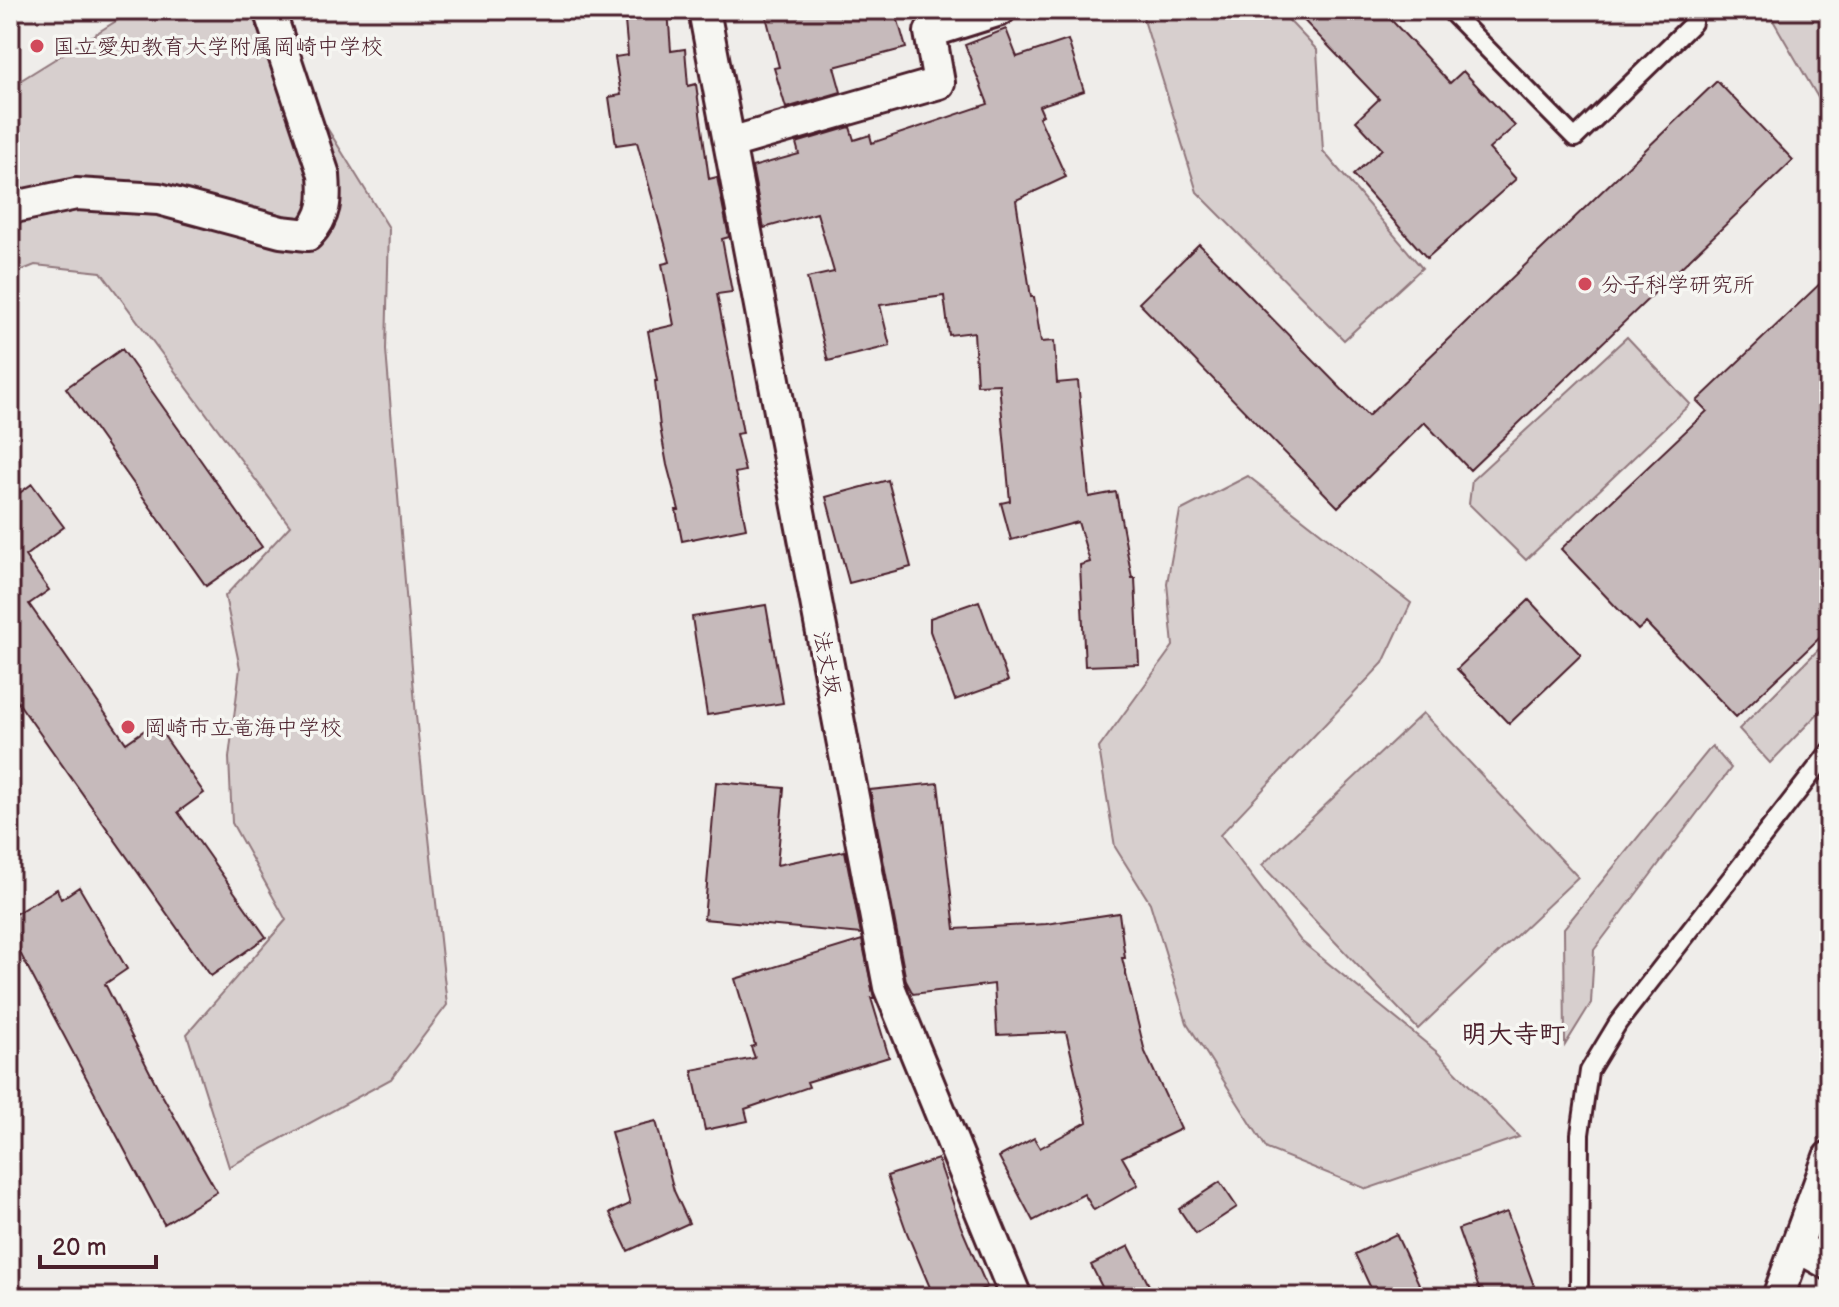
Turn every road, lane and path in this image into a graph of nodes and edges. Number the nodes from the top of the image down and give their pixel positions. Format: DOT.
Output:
graph roads {
  1 [pos="269,10"];
  2 [pos="704,10"];
  3 [pos="1000,10"];
  4 [pos="1449,10"];
  5 [pos="1694,10"];
  6 [pos="730,143"];
  7 [pos="10,208"];
  8 [pos="1829,752"];
  9 [pos="1829,1157"];
  10 [pos="1798,1247"];
  11 [pos="1829,1264"];
  12 [pos="1016,1297"];
  13 [pos="1579,1297"];
  14 [pos="1778,1297"];
  1 -- 7 [label="street"];
  2 -- 6 [label="street, 法丈坂"];
  3 -- 6 [label="street"];
  4 -- 5 [label="lane"];
  6 -- 12 [label="street, 法丈坂"];
  8 -- 13 [label="lane"];
  9 -- 10 [label="street"];
  10 -- 11 [label="street"];
  10 -- 14 [label="street"];
}
